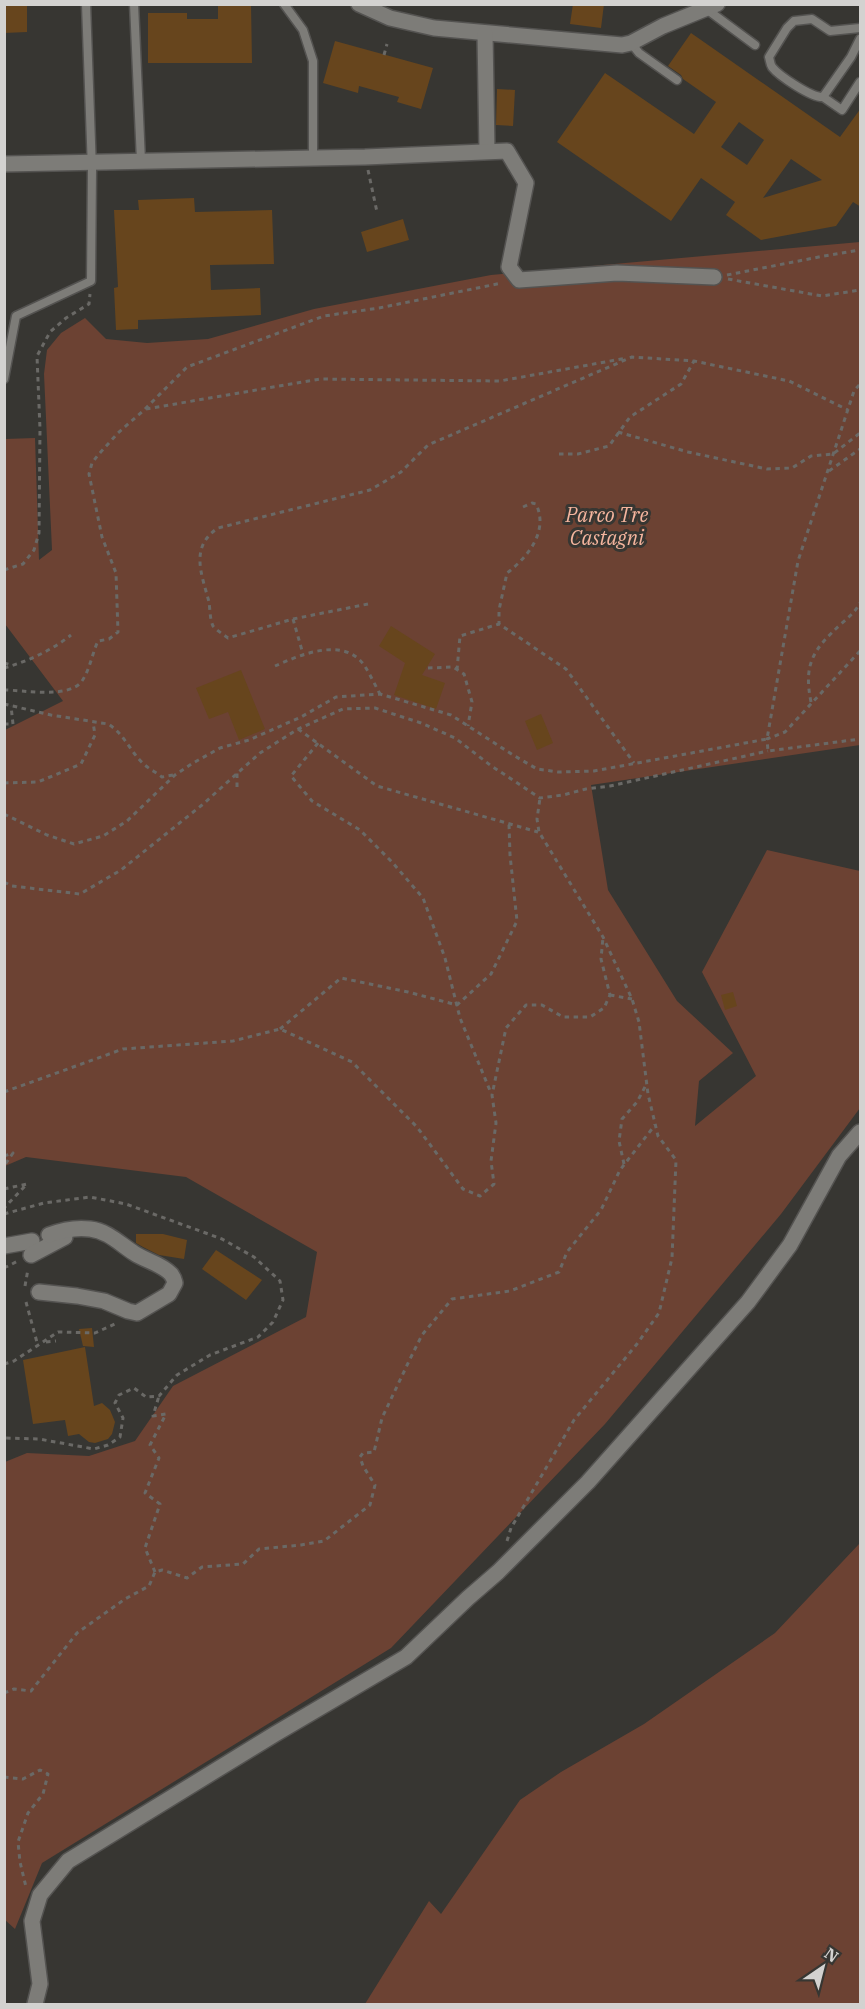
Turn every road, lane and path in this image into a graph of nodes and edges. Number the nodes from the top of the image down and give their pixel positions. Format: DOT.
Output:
graph roads {
  1 [pos="86,4"];
  2 [pos="134,4"];
  3 [pos="284,4"];
  4 [pos="710,6"];
  5 [pos="368,7"];
  6 [pos="861,28"];
  7 [pos="485,34"];
  8 [pos="861,39"];
  9 [pos="631,43"];
  10 [pos="387,44"];
  11 [pos="755,45"];
  12 [pos="384,55"];
  13 [pos="851,57"];
  14 [pos="861,64"];
  15 [pos="676,80"];
  16 [pos="861,82"];
  17 [pos="823,97"];
  18 [pos="487,152"];
  19 [pos="365,157"];
  20 [pos="313,158"];
  21 [pos="141,161"];
  22 [pos="92,162"];
  23 [pos="4,164"];
  24 [pos="377,212"];
  25 [pos="861,250"];
  26 [pos="714,277"];
  27 [pos="519,280"];
  28 [pos="91,281"];
  29 [pos="861,290"];
  30 [pos="632,357"];
  31 [pos="694,361"];
  32 [pos="4,379"];
  33 [pos="861,384"];
  34 [pos="144,410"];
  35 [pos="848,410"];
  36 [pos="618,432"];
  37 [pos="861,433"];
  38 [pos="861,449"];
  39 [pos="559,454"];
  40 [pos="833,454"];
  41 [pos="827,472"];
  42 [pos="523,507"];
  43 [pos="4,570"];
  44 [pos="861,603"];
  45 [pos="368,604"];
  46 [pos="293,619"];
  47 [pos="499,624"];
  48 [pos="71,635"];
  49 [pos="861,651"];
  50 [pos="303,654"];
  51 [pos="4,663"];
  52 [pos="13,665"];
  53 [pos="275,666"];
  54 [pos="4,668"];
  55 [pos="428,668"];
  56 [pos="457,670"];
  57 [pos="4,690"];
  58 [pos="380,694"];
  59 [pos="812,702"];
  60 [pos="4,704"];
  61 [pos="11,706"];
  62 [pos="93,722"];
  63 [pos="4,724"];
  64 [pos="468,726"];
  65 [pos="298,729"];
  66 [pos="767,739"];
  67 [pos="861,739"];
  68 [pos="318,744"];
  69 [pos="768,752"];
  70 [pos="634,763"];
  71 [pos="237,773"];
  72 [pos="175,775"];
  73 [pos="4,783"];
  74 [pos="237,787"];
  75 [pos="540,798"];
  76 [pos="4,814"];
  77 [pos="509,824"];
  78 [pos="539,832"];
  79 [pos="4,882"];
  80 [pos="603,937"];
  81 [pos="610,995"];
  82 [pos="632,999"];
  83 [pos="457,1005"];
  84 [pos="280,1029"];
  85 [pos="647,1084"];
  86 [pos="4,1092"];
  87 [pos="492,1095"];
  88 [pos="655,1125"];
  89 [pos="861,1132"];
  90 [pos="4,1156"];
  91 [pos="624,1164"];
  92 [pos="4,1166"];
  93 [pos="4,1189"];
  94 [pos="4,1208"];
  95 [pos="78,1229"];
  96 [pos="49,1235"];
  97 [pos="4,1246"];
  98 [pos="39,1292"];
  99 [pos="137,1313"];
  100 [pos="56,1341"];
  101 [pos="44,1342"];
  102 [pos="4,1364"];
  103 [pos="159,1396"];
  104 [pos="155,1572"];
  105 [pos="498,1572"];
  106 [pos="4,1693"];
  107 [pos="4,1777"];
  108 [pos="29,1896"];
  109 [pos="35,2004"];
  1 -- 22 [label="lane"];
  2 -- 21 [label="lane"];
  3 -- 20 [label="lane"];
  4 -- 9 [label="street"];
  4 -- 11 [label="lane"];
  5 -- 7 [label="street"];
  6 -- 17 [label="lane"];
  7 -- 9 [label="street"];
  7 -- 18 [label="street"];
  8 -- 13 [label="lane"];
  9 -- 15 [label="lane"];
  10 -- 12 [label="path"];
  13 -- 14 [label="lane"];
  13 -- 17 [label="lane"];
  16 -- 17 [label="lane"];
  18 -- 19 [label="street"];
  18 -- 27 [label="street"];
  19 -- 20 [label="street"];
  19 -- 24 [label="path"];
  20 -- 21 [label="street"];
  21 -- 22 [label="street"];
  22 -- 23 [label="street"];
  22 -- 28 [label="lane"];
  25 -- 26 [label="path"];
  26 -- 27 [label="street"];
  26 -- 29 [label="path"];
  27 -- 34 [label="path"];
  28 -- 32 [label="lane"];
  28 -- 43 [label="path"];
  30 -- 31 [label="path"];
  30 -- 34 [label="path"];
  30 -- 46 [label="path"];
  31 -- 35 [label="path"];
  31 -- 36 [label="path"];
  33 -- 35 [label="path"];
  34 -- 57 [label="path"];
  35 -- 40 [label="path"];
  36 -- 39 [label="path"];
  36 -- 40 [label="path"];
  37 -- 40 [label="path"];
  38 -- 41 [label="path"];
  40 -- 41 [label="path"];
  41 -- 66 [label="path"];
  42 -- 47 [label="path"];
  44 -- 59 [label="path"];
  45 -- 46 [label="path"];
  46 -- 50 [label="path"];
  47 -- 56 [label="path"];
  47 -- 70 [label="path"];
  48 -- 52 [label="path"];
  49 -- 59 [label="path"];
  50 -- 53 [label="path"];
  50 -- 58 [label="path"];
  51 -- 52 [label="path"];
  52 -- 54 [label="path"];
  55 -- 56 [label="path"];
  56 -- 64 [label="path"];
  58 -- 64 [label="path"];
  58 -- 72 [label="path"];
  59 -- 66 [label="path"];
  60 -- 61 [label="path"];
  61 -- 62 [label="path"];
  61 -- 63 [label="path"];
  62 -- 72 [label="path"];
  62 -- 73 [label="path"];
  64 -- 70 [label="path"];
  65 -- 68 [label="path"];
  65 -- 71 [label="path"];
  65 -- 75 [label="path"];
  66 -- 69 [label="path"];
  66 -- 70 [label="path"];
  67 -- 69 [label="path"];
  68 -- 77 [label="path"];
  68 -- 83 [label="path"];
  69 -- 75 [label="path"];
  71 -- 74 [label="path"];
  71 -- 79 [label="path"];
  72 -- 76 [label="path"];
  75 -- 78 [label="path"];
  77 -- 78 [label="path"];
  77 -- 83 [label="path"];
  78 -- 80 [label="path"];
  80 -- 81 [label="path"];
  80 -- 82 [label="path"];
  81 -- 82 [label="path"];
  81 -- 87 [label="path"];
  82 -- 85 [label="path"];
  83 -- 84 [label="path"];
  83 -- 87 [label="path"];
  84 -- 86 [label="path"];
  84 -- 87 [label="path"];
  85 -- 88 [label="path"];
  85 -- 91 [label="path"];
  88 -- 91 [label="path"];
  88 -- 105 [label="path"];
  89 -- 105 [label="street"];
  90 -- 92 [label="path"];
  91 -- 104 [label="path"];
  93 -- 94 [label="path"];
  95 -- 96 [label="street"];
  95 -- 97 [label="street"];
  95 -- 99 [label="street"];
  98 -- 99 [label="street"];
  99 -- 101 [label="path"];
  100 -- 101 [label="path"];
  101 -- 102 [label="path"];
  103 -- 104 [label="path"];
  104 -- 106 [label="path"];
  105 -- 109 [label="street"];
  107 -- 108 [label="path"];
}
